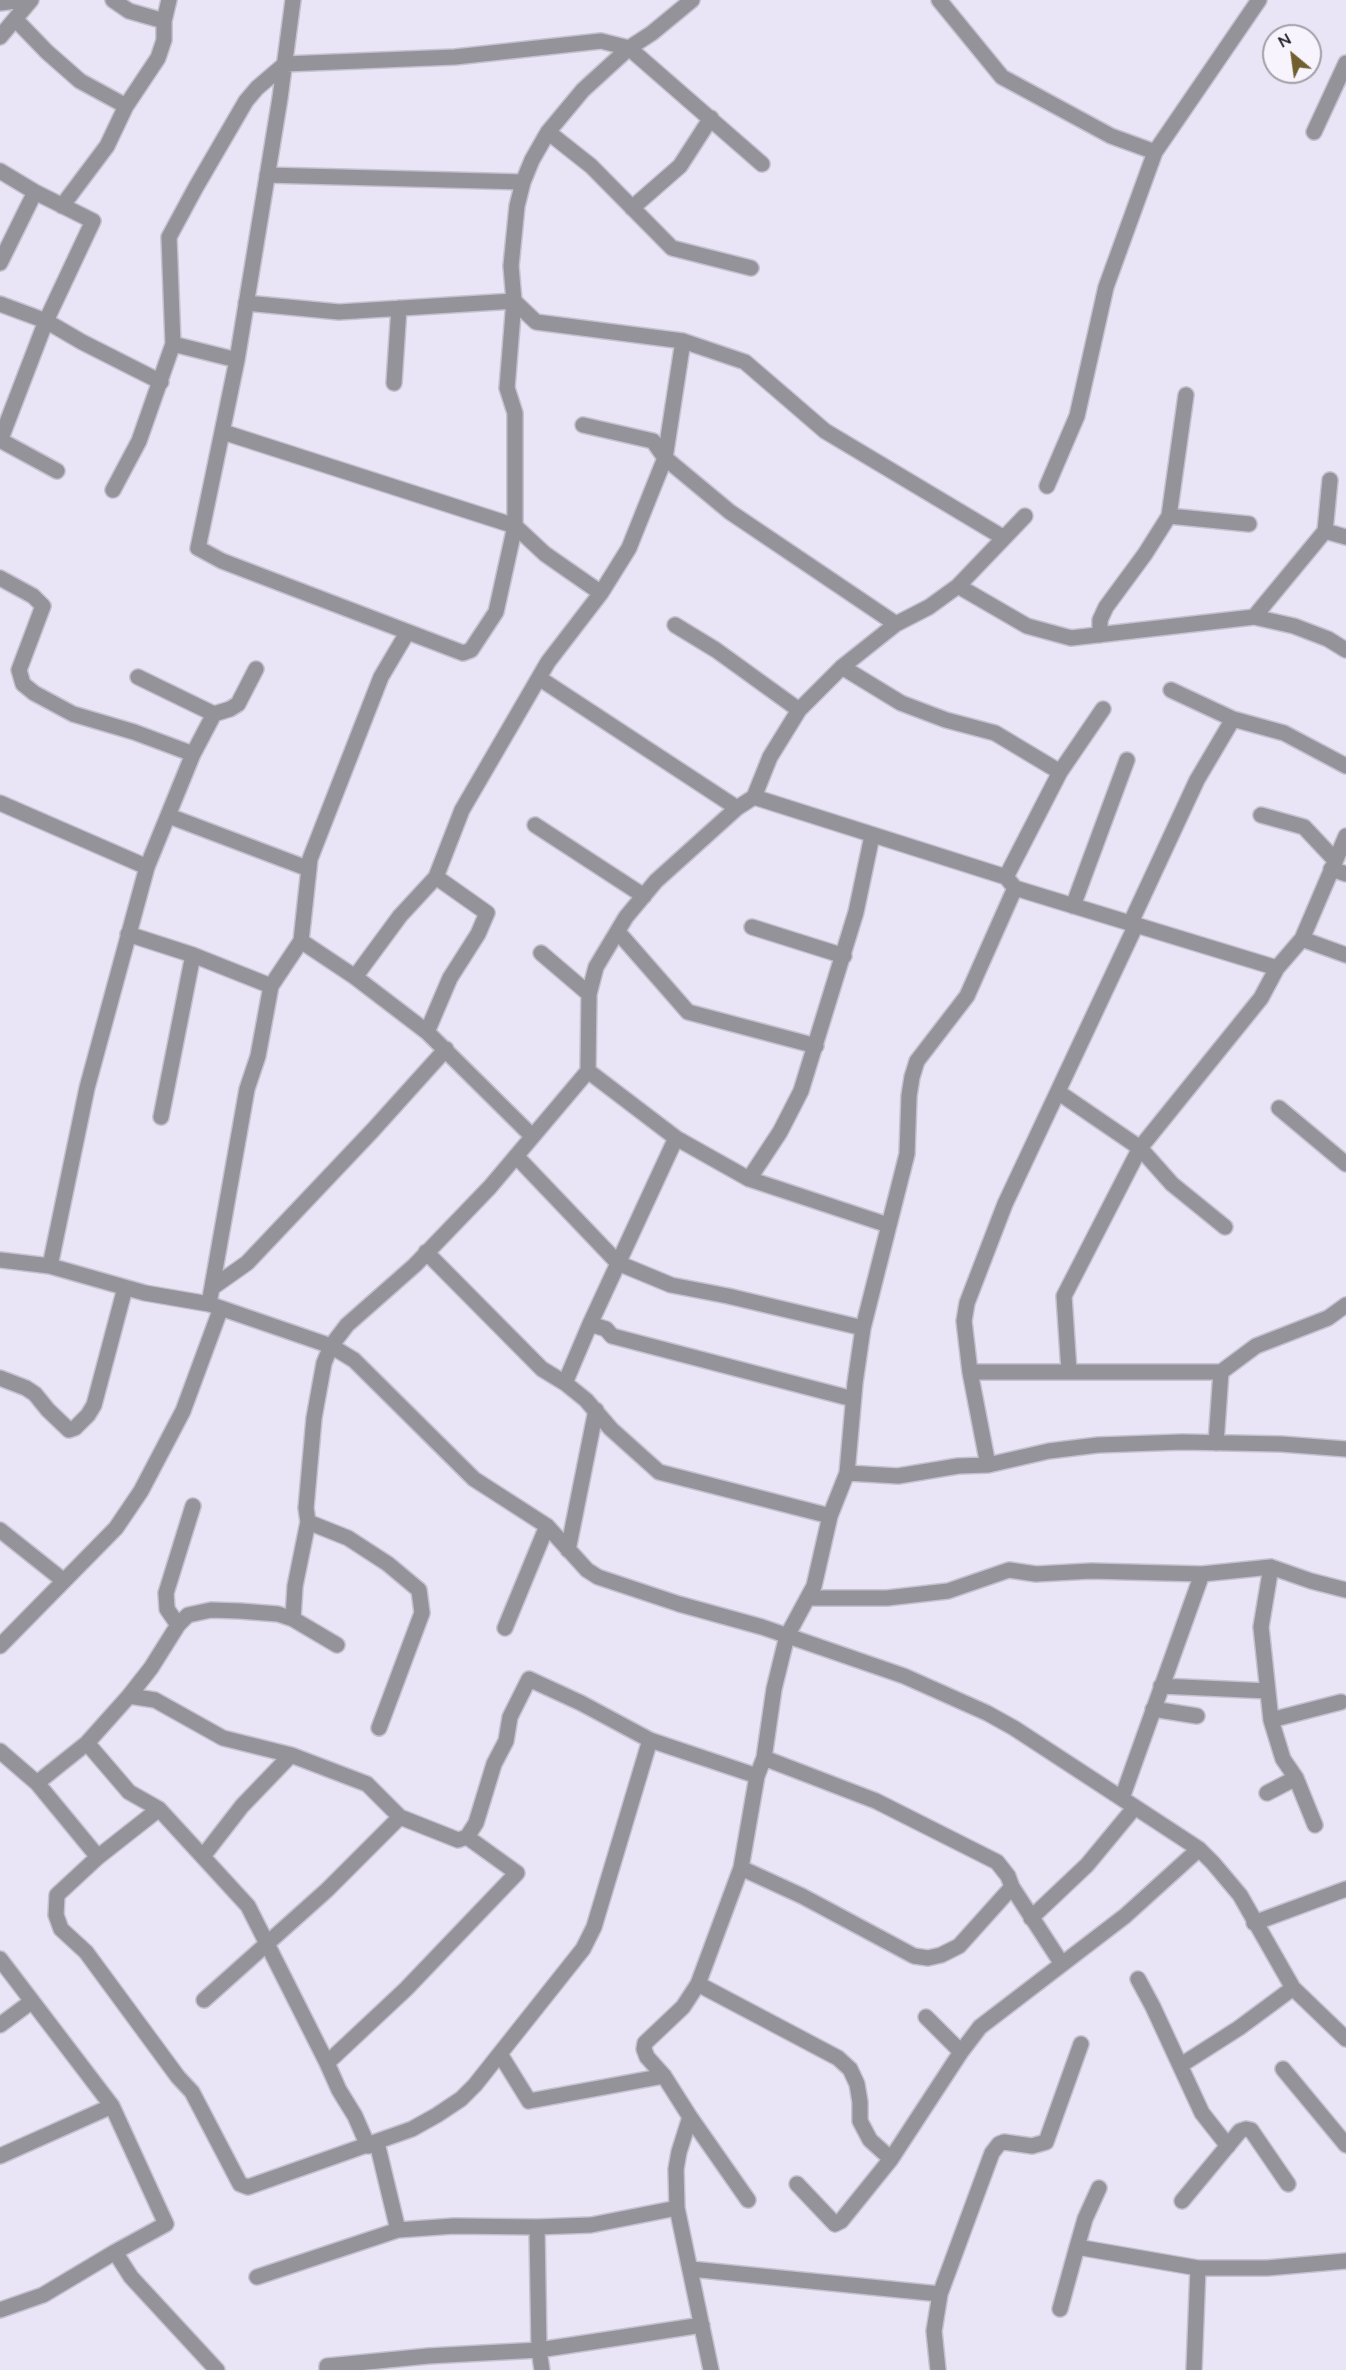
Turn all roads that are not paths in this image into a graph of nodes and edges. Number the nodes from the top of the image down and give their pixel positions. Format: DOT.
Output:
graph roads {
  1 [pos="23,0"];
  2 [pos="31,0"];
  3 [pos="113,0"];
  4 [pos="169,0"];
  5 [pos="293,0"];
  6 [pos="692,0"];
  7 [pos="939,0"];
  8 [pos="1259,0"];
  9 [pos="0,3"];
  10 [pos="16,20"];
  11 [pos="164,21"];
  12 [pos="0,37"];
  13 [pos="629,48"];
  14 [pos="1346,63"];
  15 [pos="285,64"];
  16 [pos="126,106"];
  17 [pos="711,118"];
  18 [pos="548,132"];
  19 [pos="1314,132"];
  20 [pos="1155,152"];
  21 [pos="762,165"];
  22 [pos="0,171"];
  23 [pos="267,174"];
  24 [pos="523,182"];
  25 [pos="35,192"];
  26 [pos="62,206"];
  27 [pos="632,208"];
  28 [pos="0,263"];
  29 [pos="752,268"];
  30 [pos="514,301"];
  31 [pos="246,303"];
  32 [pos="0,304"];
  33 [pos="399,308"];
  34 [pos="46,321"];
  35 [pos="683,341"];
  36 [pos="173,344"];
  37 [pos="237,360"];
  38 [pos="161,381"];
  39 [pos="394,383"];
  40 [pos="1186,395"];
  41 [pos="583,425"];
  42 [pos="223,432"];
  43 [pos="0,440"];
  44 [pos="665,458"];
  45 [pos="57,471"];
  46 [pos="1330,480"];
  47 [pos="1047,486"];
  48 [pos="113,490"];
  49 [pos="1025,516"];
  50 [pos="1169,516"];
  51 [pos="1249,524"];
  52 [pos="515,526"];
  53 [pos="1325,531"];
  54 [pos="1346,537"];
  55 [pos="1004,538"];
  56 [pos="0,578"];
  57 [pos="958,586"];
  58 [pos="601,593"];
  59 [pos="1254,617"];
  60 [pos="896,624"];
  61 [pos="675,625"];
  62 [pos="407,633"];
  63 [pos="1100,635"];
  64 [pos="1346,650"];
  65 [pos="842,667"];
  66 [pos="256,669"];
  67 [pos="138,676"];
  68 [pos="539,678"];
  69 [pos="1171,690"];
  70 [pos="1104,709"];
  71 [pos="799,710"];
  72 [pos="214,714"];
  73 [pos="1233,718"];
  74 [pos="193,754"];
  75 [pos="1127,760"];
  76 [pos="1346,766"];
  77 [pos="1060,772"];
  78 [pos="754,797"];
  79 [pos="0,803"];
  80 [pos="737,808"];
  81 [pos="1261,815"];
  82 [pos="169,816"];
  83 [pos="535,825"];
  84 [pos="872,836"];
  85 [pos="1346,836"];
  86 [pos="1333,864"];
  87 [pos="147,867"];
  88 [pos="309,869"];
  89 [pos="1346,874"];
  90 [pos="436,877"];
  91 [pos="1010,882"];
  92 [pos="644,896"];
  93 [pos="1073,906"];
  94 [pos="1134,924"];
  95 [pos="752,927"];
  96 [pos="618,932"];
  97 [pos="128,934"];
  98 [pos="1302,939"];
  99 [pos="301,940"];
  100 [pos="542,953"];
  101 [pos="1346,955"];
  102 [pos="193,956"];
  103 [pos="844,956"];
  104 [pos="1277,968"];
  105 [pos="355,977"];
  106 [pos="271,986"];
  107 [pos="589,994"];
  108 [pos="427,1032"];
  109 [pos="816,1046"];
  110 [pos="446,1049"];
  111 [pos="588,1071"];
  112 [pos="1058,1092"];
  113 [pos="1279,1108"];
  114 [pos="161,1117"];
  115 [pos="532,1136"];
  116 [pos="676,1138"];
  117 [pos="1140,1148"];
  118 [pos="516,1156"];
  119 [pos="1344,1158"];
  120 [pos="749,1179"];
  121 [pos="888,1225"];
  122 [pos="1225,1227"];
  123 [pos="426,1252"];
  124 [pos="0,1260"];
  125 [pos="618,1263"];
  126 [pos="50,1266"];
  127 [pos="213,1287"];
  128 [pos="125,1288"];
  129 [pos="1346,1305"];
  130 [pos="215,1306"];
  131 [pos="590,1324"];
  132 [pos="863,1328"];
  133 [pos="331,1346"];
  134 [pos="1069,1371"];
  135 [pos="970,1372"];
  136 [pos="1221,1372"];
  137 [pos="0,1378"];
  138 [pos="565,1383"];
  139 [pos="853,1399"];
  140 [pos="596,1410"];
  141 [pos="1216,1443"];
  142 [pos="1346,1449"];
  143 [pos="988,1465"];
  144 [pos="847,1473"];
  145 [pos="193,1506"];
  146 [pos="830,1516"];
  147 [pos="308,1521"];
  148 [pos="547,1526"];
  149 [pos="0,1530"];
  150 [pos="568,1550"];
  151 [pos="1271,1567"];
  152 [pos="1202,1574"];
  153 [pos="64,1581"];
  154 [pos="1346,1590"];
  155 [pos="808,1598"];
  156 [pos="293,1619"];
  157 [pos="178,1625"];
  158 [pos="505,1628"];
  159 [pos="787,1636"];
  160 [pos="337,1645"];
  161 [pos="0,1646"];
  162 [pos="1161,1686"];
  163 [pos="1268,1690"];
  164 [pos="129,1696"];
  165 [pos="1341,1702"];
  166 [pos="1153,1709"];
  167 [pos="1197,1716"];
  168 [pos="1271,1720"];
  169 [pos="379,1728"];
  170 [pos="650,1740"];
  171 [pos="87,1743"];
  172 [pos="0,1751"];
  173 [pos="291,1755"];
  174 [pos="764,1758"];
  175 [pos="757,1776"];
  176 [pos="1296,1778"];
  177 [pos="37,1784"];
  178 [pos="1267,1793"];
  179 [pos="1122,1798"];
  180 [pos="1135,1807"];
  181 [pos="159,1809"];
  182 [pos="400,1817"];
  183 [pos="1315,1825"];
  184 [pos="467,1837"];
  185 [pos="1199,1849"];
  186 [pos="204,1855"];
  187 [pos="98,1857"];
  188 [pos="741,1868"];
  189 [pos="1012,1887"];
  190 [pos="1346,1889"];
  191 [pos="1031,1918"];
  192 [pos="1254,1923"];
  193 [pos="268,1943"];
  194 [pos="0,1959"];
  195 [pos="1062,1964"];
  196 [pos="1138,1979"];
  197 [pos="698,1984"];
  198 [pos="1293,1988"];
  199 [pos="204,2000"];
  200 [pos="31,2002"];
  201 [pos="926,2017"];
  202 [pos="1339,2024"];
  203 [pos="0,2025"];
  204 [pos="1346,2039"];
  205 [pos="1081,2044"];
  206 [pos="961,2052"];
  207 [pos="500,2054"];
  208 [pos="327,2063"];
  209 [pos="1181,2065"];
  210 [pos="1283,2068"];
  211 [pos="664,2076"];
  212 [pos="112,2106"];
  213 [pos="690,2117"];
  214 [pos="372,2144"];
  215 [pos="1346,2145"];
  216 [pos="1228,2146"];
  217 [pos="0,2156"];
  218 [pos="891,2159"];
  219 [pos="797,2184"];
  220 [pos="1288,2184"];
  221 [pos="1099,2188"];
  222 [pos="748,2200"];
  223 [pos="1182,2201"];
  224 [pos="677,2208"];
  225 [pos="537,2227"];
  226 [pos="398,2230"];
  227 [pos="1077,2247"];
  228 [pos="115,2252"];
  229 [pos="1346,2260"];
  230 [pos="1198,2268"];
  231 [pos="691,2269"];
  232 [pos="256,2277"];
  233 [pos="940,2294"];
  234 [pos="1060,2309"];
  235 [pos="0,2310"];
  236 [pos="702,2325"];
  237 [pos="539,2350"];
  238 [pos="217,2370"];
  239 [pos="327,2370"];
  240 [pos="542,2370"];
  241 [pos="711,2370"];
  242 [pos="939,2370"];
  243 [pos="1194,2370"];
  1 -- 9 [label="street"];
  2 -- 10 [label="street"];
  3 -- 11 [label="street"];
  4 -- 11 [label="street"];
  5 -- 15 [label="street"];
  6 -- 13 [label="street"];
  7 -- 20 [label="street"];
  8 -- 20 [label="street"];
  10 -- 12 [label="street"];
  10 -- 16 [label="street"];
  11 -- 16 [label="street"];
  13 -- 15 [label="street"];
  13 -- 17 [label="street"];
  13 -- 18 [label="street"];
  14 -- 19 [label="street"];
  15 -- 23 [label="street"];
  15 -- 36 [label="street"];
  16 -- 26 [label="street"];
  17 -- 21 [label="street"];
  17 -- 27 [label="street"];
  18 -- 24 [label="street"];
  18 -- 27 [label="street"];
  20 -- 47 [label="street"];
  22 -- 25 [label="street"];
  23 -- 24 [label="street"];
  23 -- 31 [label="street"];
  24 -- 30 [label="street"];
  25 -- 26 [label="street"];
  25 -- 28 [label="street"];
  26 -- 34 [label="street"];
  27 -- 29 [label="street"];
  30 -- 33 [label="street"];
  30 -- 35 [label="street"];
  30 -- 52 [label="street"];
  31 -- 33 [label="street"];
  31 -- 37 [label="street"];
  32 -- 34 [label="street"];
  33 -- 39 [label="street"];
  34 -- 38 [label="street"];
  34 -- 43 [label="street"];
  35 -- 44 [label="street"];
  35 -- 55 [label="street"];
  36 -- 37 [label="street"];
  36 -- 38 [label="street"];
  37 -- 42 [label="street"];
  38 -- 48 [label="street"];
  40 -- 50 [label="street"];
  41 -- 44 [label="street"];
  42 -- 52 [label="street"];
  42 -- 62 [label="street"];
  43 -- 45 [label="street"];
  44 -- 58 [label="street"];
  44 -- 60 [label="street"];
  46 -- 53 [label="street"];
  49 -- 55 [label="street"];
  50 -- 51 [label="street"];
  50 -- 63 [label="street"];
  52 -- 58 [label="street"];
  52 -- 62 [label="street"];
  53 -- 54 [label="street"];
  53 -- 59 [label="street"];
  55 -- 57 [label="street"];
  56 -- 74 [label="street"];
  57 -- 60 [label="street"];
  57 -- 63 [label="street"];
  58 -- 68 [label="street"];
  59 -- 63 [label="street"];
  59 -- 64 [label="street"];
  60 -- 65 [label="street"];
  61 -- 71 [label="street"];
  62 -- 88 [label="street"];
  65 -- 71 [label="street"];
  65 -- 77 [label="street"];
  66 -- 72 [label="street"];
  67 -- 72 [label="street"];
  68 -- 80 [label="street"];
  68 -- 90 [label="street"];
  69 -- 73 [label="street"];
  70 -- 77 [label="street"];
  71 -- 78 [label="street"];
  72 -- 74 [label="street"];
  73 -- 76 [label="street"];
  73 -- 94 [label="street"];
  74 -- 82 [label="street"];
  75 -- 93 [label="street"];
  77 -- 91 [label="street"];
  78 -- 80 [label="street"];
  78 -- 84 [label="street"];
  79 -- 87 [label="street"];
  80 -- 92 [label="street"];
  81 -- 86 [label="street"];
  82 -- 87 [label="street"];
  82 -- 88 [label="street"];
  83 -- 92 [label="street"];
  84 -- 91 [label="street"];
  84 -- 103 [label="street"];
  85 -- 86 [label="street"];
  86 -- 89 [label="street"];
  86 -- 98 [label="street"];
  87 -- 97 [label="street"];
  88 -- 99 [label="street"];
  90 -- 105 [label="street"];
  90 -- 108 [label="street"];
  91 -- 93 [label="street"];
  91 -- 121 [label="street"];
  92 -- 96 [label="street"];
  93 -- 94 [label="street"];
  94 -- 104 [label="street"];
  94 -- 112 [label="street"];
  95 -- 103 [label="street"];
  96 -- 107 [label="street"];
  96 -- 109 [label="street"];
  97 -- 102 [label="street"];
  97 -- 126 [label="street"];
  98 -- 101 [label="street"];
  98 -- 104 [label="street"];
  99 -- 105 [label="street"];
  99 -- 106 [label="street"];
  100 -- 107 [label="street"];
  102 -- 106 [label="street"];
  102 -- 114 [label="street"];
  103 -- 109 [label="street"];
  104 -- 117 [label="street"];
  105 -- 108 [label="street"];
  106 -- 127 [label="street"];
  107 -- 111 [label="street"];
  108 -- 110 [label="street"];
  109 -- 120 [label="street"];
  110 -- 115 [label="street"];
  110 -- 127 [label="street"];
  111 -- 115 [label="street"];
  111 -- 116 [label="street"];
  112 -- 117 [label="street"];
  112 -- 135 [label="street"];
  113 -- 119 [label="street"];
  115 -- 118 [label="street"];
  116 -- 120 [label="street"];
  116 -- 125 [label="street"];
  117 -- 122 [label="street"];
  117 -- 134 [label="street"];
  118 -- 123 [label="street"];
  118 -- 125 [label="street"];
  120 -- 121 [label="street"];
  121 -- 132 [label="street"];
  123 -- 133 [label="street"];
  123 -- 138 [label="street"];
  124 -- 126 [label="street"];
  125 -- 131 [label="street"];
  125 -- 132 [label="street"];
  126 -- 128 [label="street"];
  127 -- 130 [label="street"];
  128 -- 130 [label="street"];
  128 -- 137 [label="street"];
  129 -- 136 [label="street"];
  130 -- 133 [label="street"];
  130 -- 153 [label="street"];
  131 -- 138 [label="street"];
  131 -- 139 [label="street"];
  132 -- 139 [label="street"];
  133 -- 147 [label="street"];
  133 -- 148 [label="street"];
  134 -- 135 [label="street"];
  134 -- 136 [label="street"];
  135 -- 143 [label="street"];
  136 -- 141 [label="street"];
  138 -- 140 [label="street"];
  139 -- 144 [label="street"];
  140 -- 146 [label="street"];
  140 -- 150 [label="street"];
  141 -- 142 [label="street"];
  141 -- 143 [label="street"];
  143 -- 144 [label="street"];
  144 -- 146 [label="street"];
  145 -- 157 [label="street"];
  146 -- 155 [label="street"];
  147 -- 156 [label="street"];
  147 -- 169 [label="street"];
  148 -- 150 [label="street"];
  148 -- 158 [label="street"];
  149 -- 153 [label="street"];
  150 -- 159 [label="street"];
  151 -- 152 [label="street"];
  151 -- 154 [label="street"];
  151 -- 163 [label="street"];
  152 -- 155 [label="street"];
  152 -- 162 [label="street"];
  153 -- 161 [label="street"];
  155 -- 159 [label="street"];
  156 -- 157 [label="street"];
  156 -- 160 [label="street"];
  157 -- 164 [label="street"];
  159 -- 174 [label="street"];
  159 -- 179 [label="street"];
  162 -- 163 [label="street"];
  162 -- 166 [label="street"];
  163 -- 168 [label="street"];
  164 -- 171 [label="street"];
  164 -- 173 [label="street"];
  165 -- 168 [label="street"];
  166 -- 167 [label="street"];
  166 -- 179 [label="street"];
  168 -- 176 [label="street"];
  170 -- 175 [label="street"];
  170 -- 184 [label="street"];
  170 -- 207 [label="street"];
  171 -- 177 [label="street"];
  171 -- 181 [label="street"];
  172 -- 177 [label="street"];
  173 -- 182 [label="street"];
  173 -- 186 [label="street"];
  174 -- 175 [label="street"];
  174 -- 189 [label="street"];
  175 -- 188 [label="street"];
  176 -- 178 [label="street"];
  176 -- 183 [label="street"];
  177 -- 187 [label="street"];
  179 -- 180 [label="street"];
  180 -- 185 [label="street"];
  180 -- 191 [label="street"];
  181 -- 186 [label="street"];
  181 -- 187 [label="street"];
  182 -- 184 [label="street"];
  182 -- 193 [label="street"];
  184 -- 208 [label="street"];
  185 -- 192 [label="street"];
  185 -- 195 [label="street"];
  186 -- 193 [label="street"];
  187 -- 214 [label="street"];
  188 -- 189 [label="street"];
  188 -- 197 [label="street"];
  189 -- 191 [label="street"];
  190 -- 192 [label="street"];
  191 -- 195 [label="street"];
  192 -- 198 [label="street"];
  193 -- 199 [label="street"];
  193 -- 208 [label="street"];
  194 -- 200 [label="street"];
  195 -- 206 [label="street"];
  196 -- 209 [label="street"];
  197 -- 211 [label="street"];
  197 -- 218 [label="street"];
  198 -- 202 [label="street"];
  198 -- 209 [label="street"];
  200 -- 203 [label="street"];
  200 -- 212 [label="street"];
  201 -- 206 [label="street"];
  202 -- 204 [label="street"];
  205 -- 233 [label="street"];
  206 -- 218 [label="street"];
  207 -- 211 [label="street"];
  207 -- 214 [label="street"];
  208 -- 214 [label="street"];
  209 -- 216 [label="street"];
  210 -- 215 [label="street"];
  211 -- 213 [label="street"];
  212 -- 217 [label="street"];
  212 -- 228 [label="street"];
  213 -- 222 [label="street"];
  213 -- 224 [label="street"];
  214 -- 226 [label="street"];
  216 -- 220 [label="street"];
  216 -- 223 [label="street"];
  218 -- 219 [label="street"];
  221 -- 227 [label="street"];
  224 -- 225 [label="street"];
  224 -- 231 [label="street"];
  225 -- 226 [label="street"];
  225 -- 237 [label="street"];
  226 -- 232 [label="street"];
  227 -- 230 [label="street"];
  227 -- 234 [label="street"];
  228 -- 235 [label="street"];
  228 -- 238 [label="street"];
  229 -- 230 [label="street"];
  230 -- 243 [label="street"];
  231 -- 233 [label="street"];
  231 -- 236 [label="street"];
  233 -- 242 [label="street"];
  236 -- 237 [label="street"];
  236 -- 241 [label="street"];
  237 -- 239 [label="street"];
  237 -- 240 [label="street"];
}
